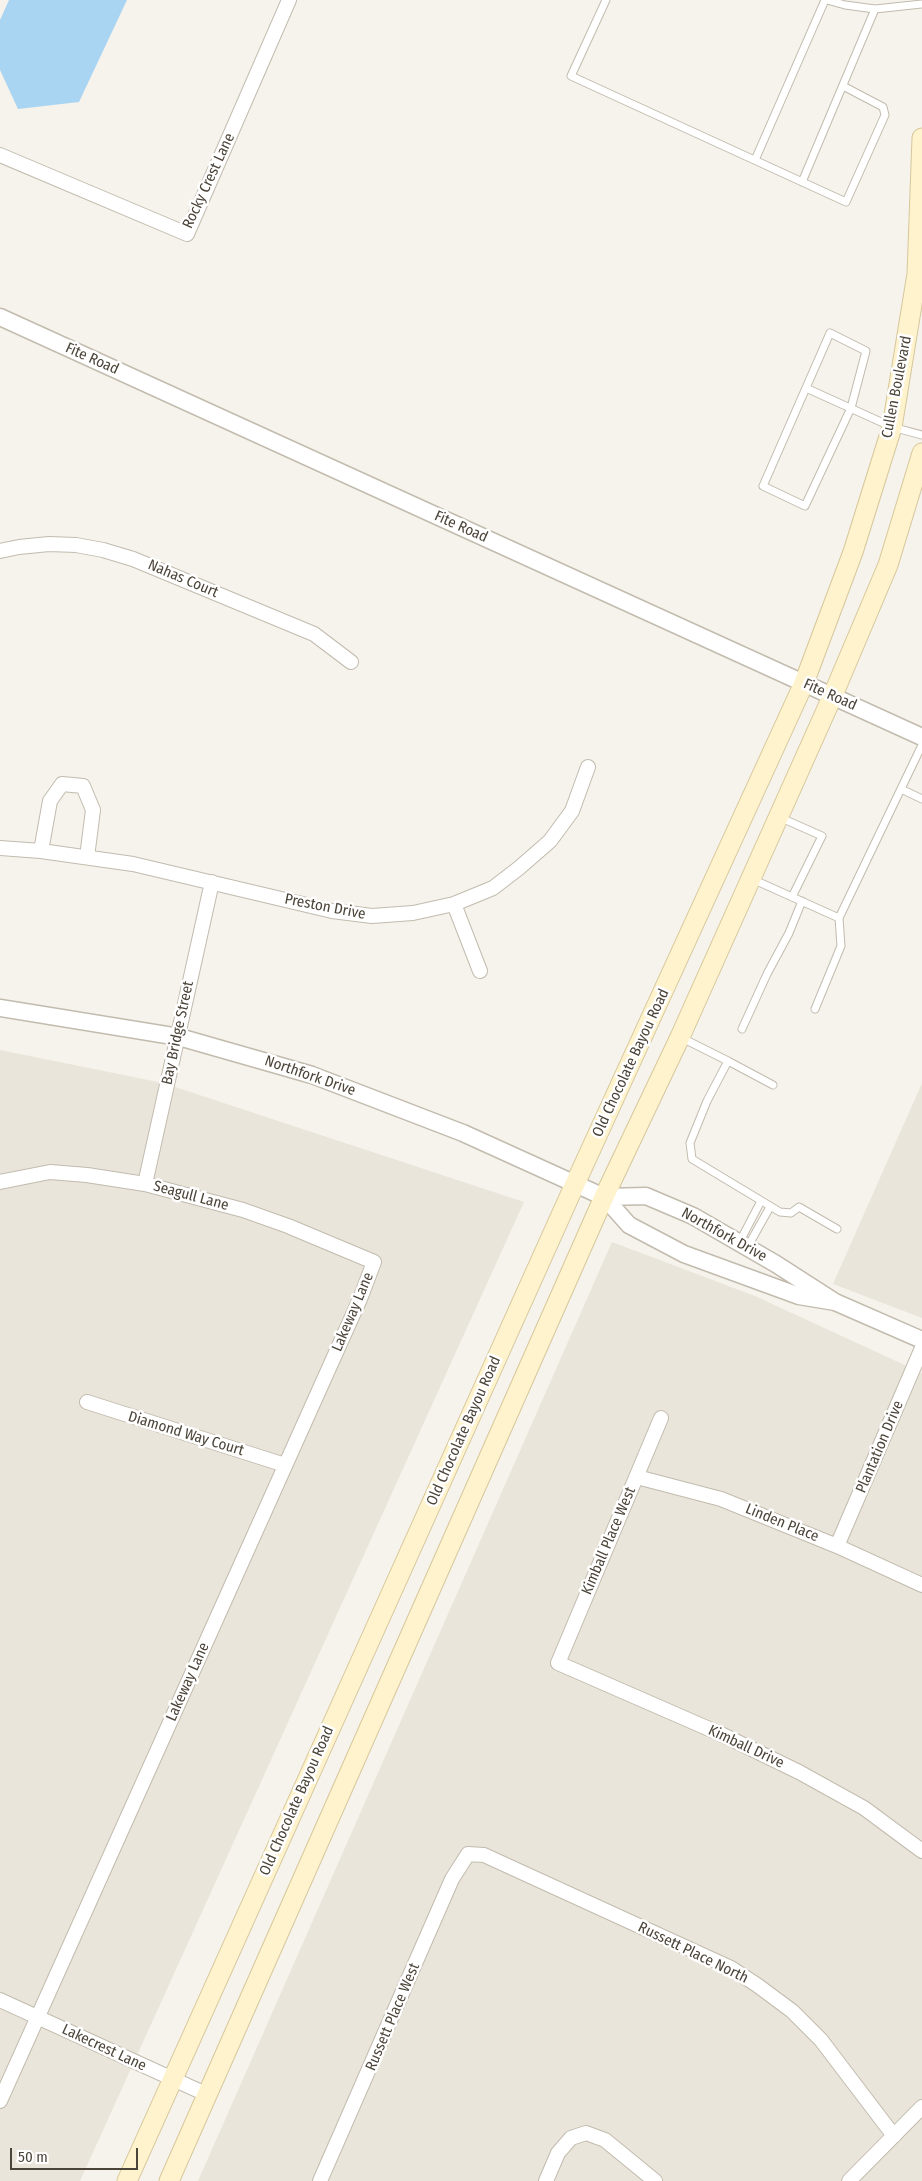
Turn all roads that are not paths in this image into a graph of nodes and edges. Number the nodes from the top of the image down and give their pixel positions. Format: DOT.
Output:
graph roads {
  1 [pos="289,0"];
  2 [pos="606,0"];
  3 [pos="826,0"];
  4 [pos="922,4"];
  5 [pos="875,9"];
  6 [pos="842,86"];
  7 [pos="922,138"];
  8 [pos="0,155"];
  9 [pos="755,160"];
  10 [pos="802,182"];
  11 [pos="0,317"];
  12 [pos="806,388"];
  13 [pos="851,408"];
  14 [pos="892,426"];
  15 [pos="922,435"];
  16 [pos="922,453"];
  17 [pos="0,551"];
  18 [pos="351,662"];
  19 [pos="804,683"];
  20 [pos="833,696"];
  21 [pos="922,737"];
  22 [pos="922,745"];
  23 [pos="588,767"];
  24 [pos="901,789"];
  25 [pos="922,799"];
  26 [pos="779,816"];
  27 [pos="0,848"];
  28 [pos="41,851"];
  29 [pos="87,857"];
  30 [pos="751,878"];
  31 [pos="212,882"];
  32 [pos="792,897"];
  33 [pos="802,901"];
  34 [pos="454,904"];
  35 [pos="839,918"];
  36 [pos="480,970"];
  37 [pos="0,1008"];
  38 [pos="815,1009"];
  39 [pos="742,1029"];
  40 [pos="179,1036"];
  41 [pos="680,1037"];
  42 [pos="728,1062"];
  43 [pos="773,1085"];
  44 [pos="0,1182"];
  45 [pos="145,1184"];
  46 [pos="576,1184"];
  47 [pos="604,1197"];
  48 [pos="761,1202"];
  49 [pos="770,1206"];
  50 [pos="837,1229"];
  51 [pos="743,1245"];
  52 [pos="374,1262"];
  53 [pos="834,1302"];
  54 [pos="922,1340"];
  55 [pos="922,1348"];
  56 [pos="87,1402"];
  57 [pos="661,1418"];
  58 [pos="285,1465"];
  59 [pos="636,1477"];
  60 [pos="838,1546"];
  61 [pos="922,1586"];
  62 [pos="558,1663"];
  63 [pos="922,1851"];
  64 [pos="468,1854"];
  65 [pos="0,2000"];
  66 [pos="37,2017"];
  67 [pos="171,2079"];
  68 [pos="208,2095"];
  69 [pos="0,2101"];
  70 [pos="922,2107"];
  71 [pos="894,2136"];
  72 [pos="126,2181"];
  73 [pos="169,2181"];
  74 [pos="320,2181"];
  75 [pos="546,2181"];
  76 [pos="655,2181"];
  77 [pos="849,2181"];
  1 -- 8 [label="street, Rocky Crest Lane"];
  2 -- 9 [label="lane"];
  3 -- 5 [label="lane"];
  3 -- 9 [label="lane"];
  4 -- 5 [label="lane"];
  5 -- 6 [label="lane"];
  6 -- 10 [label="lane"];
  6 -- 10 [label="lane"];
  7 -- 14 [label="main road, Cullen Boulevard"];
  9 -- 10 [label="lane"];
  11 -- 19 [label="street, Fite Road"];
  12 -- 13 [label="lane"];
  12 -- 13 [label="lane"];
  12 -- 13 [label="lane"];
  13 -- 14 [label="lane"];
  14 -- 15 [label="lane"];
  14 -- 19 [label="main road, Cullen Boulevard"];
  16 -- 20 [label="main road"];
  17 -- 18 [label="street, Nahas Court"];
  19 -- 20 [label="street, Fite Road"];
  19 -- 46 [label="main road, Old Chocolate Bayou Road"];
  20 -- 21 [label="street, Fite Road"];
  20 -- 26 [label="main road"];
  22 -- 24 [label="lane"];
  23 -- 34 [label="street, Preston Drive"];
  24 -- 25 [label="lane"];
  24 -- 35 [label="lane"];
  26 -- 30 [label="main road"];
  26 -- 32 [label="lane"];
  27 -- 28 [label="street, Preston Drive"];
  28 -- 29 [label="street, Preston Drive"];
  28 -- 29 [label="street"];
  29 -- 31 [label="street, Preston Drive"];
  30 -- 32 [label="lane"];
  30 -- 41 [label="main road"];
  31 -- 34 [label="street, Preston Drive"];
  31 -- 40 [label="street, Bay Bridge Street"];
  32 -- 33 [label="lane"];
  33 -- 35 [label="lane"];
  33 -- 39 [label="lane"];
  34 -- 36 [label="street"];
  35 -- 38 [label="lane"];
  37 -- 40 [label="street, Northfork Drive"];
  40 -- 45 [label="street, Bay Bridge Street"];
  40 -- 46 [label="street, Northfork Drive"];
  41 -- 42 [label="lane"];
  41 -- 47 [label="main road"];
  42 -- 43 [label="lane"];
  42 -- 48 [label="lane"];
  44 -- 45 [label="street, Seagull Lane"];
  45 -- 52 [label="street, Seagull Lane"];
  46 -- 47 [label="street, Northfork Drive"];
  46 -- 67 [label="main road, Old Chocolate Bayou Road"];
  47 -- 51 [label="street, Northfork Drive"];
  47 -- 53 [label="street, Northfork Drive"];
  47 -- 68 [label="main road"];
  48 -- 49 [label="lane"];
  48 -- 51 [label="lane"];
  49 -- 50 [label="lane"];
  49 -- 51 [label="lane"];
  51 -- 53 [label="street, Northfork Drive"];
  52 -- 58 [label="street, Lakeway Lane"];
  53 -- 54 [label="street, Northfork Drive"];
  55 -- 60 [label="street, Plantation Drive"];
  56 -- 58 [label="street, Diamond Way Court"];
  57 -- 59 [label="street, Kimball Place West"];
  58 -- 66 [label="street, Lakeway Lane"];
  59 -- 60 [label="street, Linden Place"];
  59 -- 62 [label="street, Kimball Place West"];
  60 -- 61 [label="street, Linden Place"];
  62 -- 63 [label="street, Kimball Drive"];
  64 -- 71 [label="street, Russett Place North"];
  64 -- 74 [label="street, Russett Place West"];
  65 -- 66 [label="street, Lakecrest Lane"];
  66 -- 67 [label="street, Lakecrest Lane"];
  66 -- 69 [label="street, Lakeway Lane"];
  67 -- 68 [label="street, Lakecrest Lane"];
  67 -- 72 [label="main road, Old Chocolate Bayou Road"];
  68 -- 73 [label="main road"];
  70 -- 71 [label="street"];
  71 -- 77 [label="street"];
  75 -- 76 [label="street"];
}
